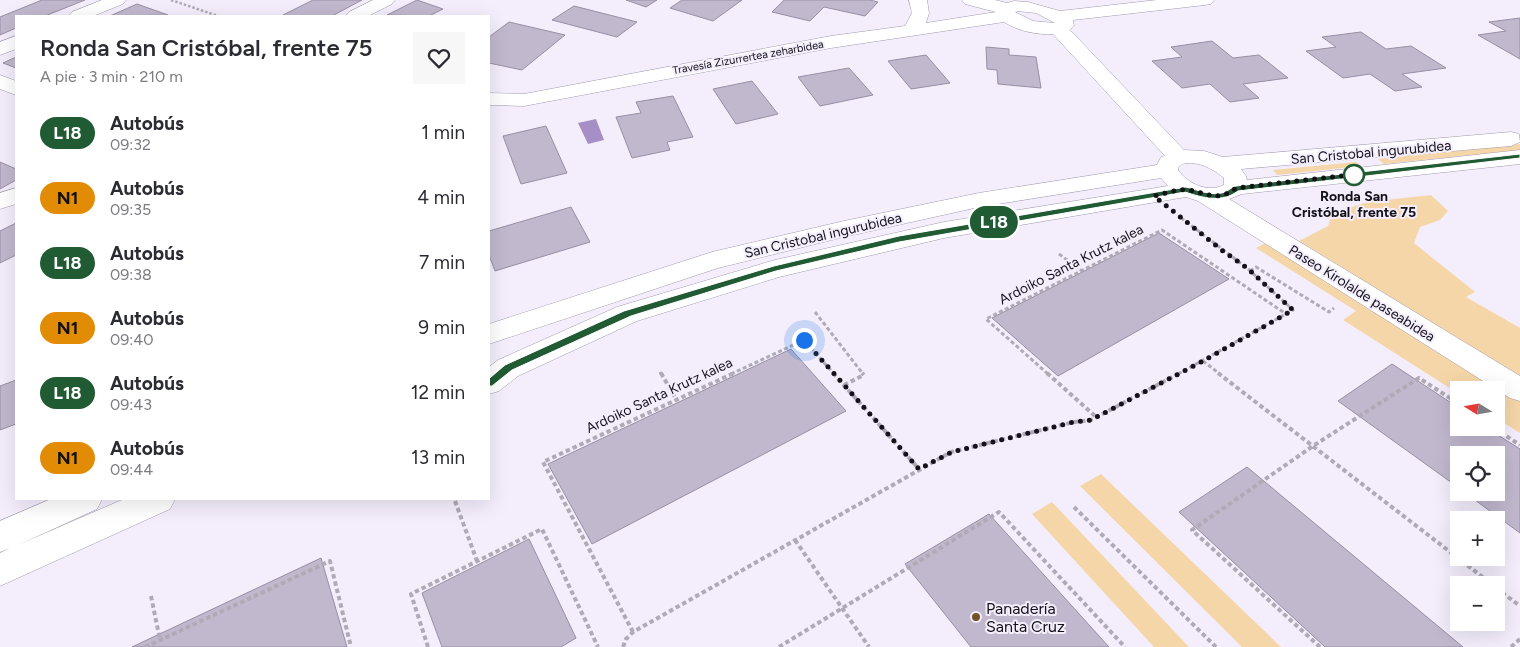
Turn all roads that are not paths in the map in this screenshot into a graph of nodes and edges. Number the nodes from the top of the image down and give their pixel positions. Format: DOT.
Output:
graph roads {
  1 [pos="117,0"];
  2 [pos="386,0"];
  3 [pos="918,0"];
  4 [pos="971,0"];
  5 [pos="1205,0"];
  6 [pos="1007,12"];
  7 [pos="80,15"];
  8 [pos="357,15"];
  9 [pos="1059,22"];
  10 [pos="911,30"];
  11 [pos="15,42"];
  12 [pos="0,49"];
  13 [pos="0,81"];
  14 [pos="15,88"];
  15 [pos="490,99"];
  16 [pos="1520,138"];
  17 [pos="1520,157"];
  18 [pos="1172,164"];
  19 [pos="1222,164"];
  20 [pos="1236,188"];
  21 [pos="1195,192"];
  22 [pos="15,195"];
  23 [pos="0,202"];
  24 [pos="490,334"];
  25 [pos="490,382"];
  26 [pos="1520,390"];
  27 [pos="82,500"];
  28 [pos="156,500"];
  29 [pos="0,537"];
  30 [pos="0,570"];
  1 -- 7 [label="street"];
  2 -- 8 [label="street"];
  3 -- 10 [label="street"];
  4 -- 6 [label="street"];
  5 -- 9 [label="street"];
  6 -- 9 [label="street"];
  6 -- 10 [label="street, Travesía Zizurrertea zeharbidea"];
  9 -- 18 [label="street"];
  10 -- 15 [label="street, Travesía Zizurrertea zeharbidea"];
  11 -- 12 [label="street"];
  13 -- 14 [label="street"];
  16 -- 19 [label="street, San Cristobal ingurubidea"];
  17 -- 20 [label="street, San Cristobal ingurubidea"];
  18 -- 19 [label="street, San Cristobal ingurubidea"];
  18 -- 21 [label="street, Paseo Kirolalde paseabidea"];
  18 -- 24 [label="street, San Cristobal ingurubidea"];
  19 -- 20 [label="street"];
  20 -- 21 [label="street, San Cristobal ingurubidea"];
  21 -- 25 [label="street, San Cristobal ingurubidea"];
  21 -- 26 [label="street, Paseo Kirolalde paseabidea"];
  22 -- 23 [label="street"];
  27 -- 29 [label="street"];
  28 -- 30 [label="street"];
}
